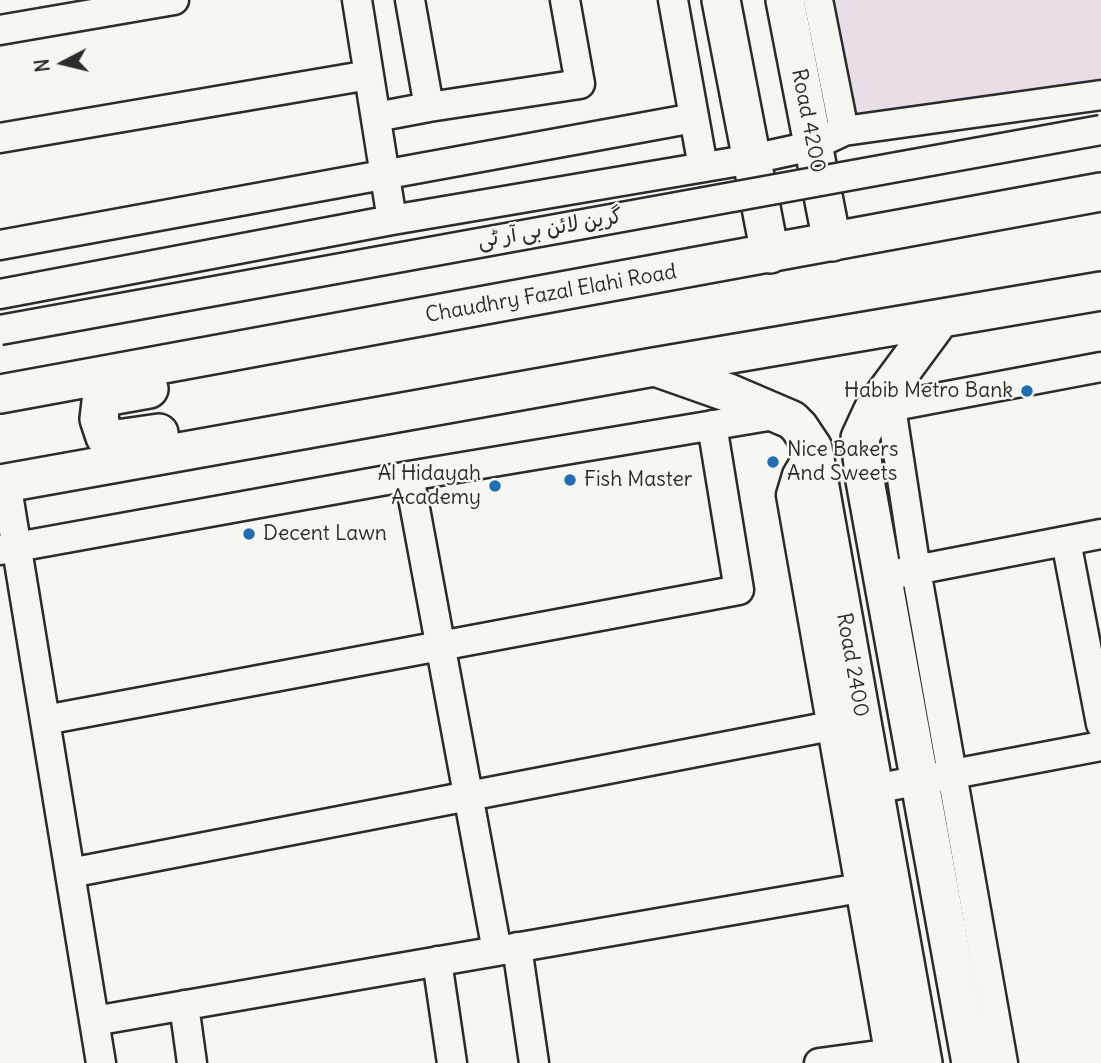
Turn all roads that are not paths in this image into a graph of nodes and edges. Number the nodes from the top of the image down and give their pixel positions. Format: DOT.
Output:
graph roads {
  1 [pos="174,0"];
  2 [pos="357,0"];
  3 [pos="410,0"];
  4 [pos="565,0"];
  5 [pos="673,0"];
  6 [pos="721,0"];
  7 [pos="785,0"];
  8 [pos="818,0"];
  9 [pos="50,11"];
  10 [pos="0,30"];
  11 [pos="369,75"];
  12 [pos="1101,95"];
  13 [pos="429,107"];
  14 [pos="376,117"];
  15 [pos="694,118"];
  16 [pos="1101,130"];
  17 [pos="0,138"];
  18 [pos="828,139"];
  19 [pos="752,159"];
  20 [pos="704,167"];
  21 [pos="385,175"];
  22 [pos="1101,192"];
  23 [pos="392,220"];
  24 [pos="832,242"];
  25 [pos="0,245"];
  26 [pos="769,254"];
  27 [pos="1101,291"];
  28 [pos="0,294"];
  29 [pos="553,294"];
  30 [pos="940,319"];
  31 [pos="0,330"];
  32 [pos="654,367"];
  33 [pos="1101,367"];
  34 [pos="0,394"];
  35 [pos="442,406"];
  36 [pos="882,408"];
  37 [pos="780,414"];
  38 [pos="712,425"];
  39 [pos="813,448"];
  40 [pos="409,476"];
  41 [pos="3,483"];
  42 [pos="1101,534"];
  43 [pos="1066,541"];
  44 [pos="8,548"];
  45 [pos="900,573"];
  46 [pos="441,646"];
  47 [pos="45,720"];
  48 [pos="1101,724"];
  49 [pos="831,726"];
  50 [pos="1101,746"];
  51 [pos="936,777"];
  52 [pos="874,789"];
  53 [pos="469,796"];
  54 [pos="70,873"];
  55 [pos="860,888"];
  56 [pos="507,949"];
  57 [pos="437,961"];
  58 [pos="184,1005"];
  59 [pos="94,1021"];
  60 [pos="906,1057"];
  61 [pos="100,1063"];
  62 [pos="192,1063"];
  63 [pos="452,1063"];
  64 [pos="534,1063"];
  65 [pos="819,1063"];
  66 [pos="971,1063"];
  67 [pos="1003,1063"];
  1 -- 9 [label="street"];
  2 -- 11 [label="street"];
  3 -- 13 [label="street"];
  4 -- 13 [label="street"];
  5 -- 15 [label="street"];
  6 -- 19 [label="main road"];
  7 -- 18 [label="main road, Road 4200"];
  8 -- 18 [label="street"];
  9 -- 10 [label="street"];
  11 -- 14 [label="street"];
  11 -- 17 [label="street"];
  12 -- 18 [label="street"];
  13 -- 14 [label="street"];
  14 -- 21 [label="street"];
  15 -- 20 [label="street"];
  15 -- 21 [label="street"];
  16 -- 31 [label="street, گرین لائن بی آر ٹی, bridge"];
  18 -- 19 [label="street"];
  18 -- 24 [label="main road, Road 4200"];
  19 -- 20 [label="street"];
  19 -- 26 [label="main road"];
  20 -- 23 [label="street"];
  21 -- 23 [label="street"];
  21 -- 25 [label="street"];
  22 -- 24 [label="main road, Chaudhry Fazal Elahi Road"];
  23 -- 28 [label="street"];
  24 -- 26 [label="main road, Chaudhry Fazal Elahi Road"];
  26 -- 29 [label="main road, Chaudhry Fazal Elahi Road"];
  27 -- 30 [label="main road"];
  29 -- 34 [label="main road, Chaudhry Fazal Elahi Road"];
  29 -- 35 [label="main road"];
  30 -- 32 [label="main road"];
  30 -- 36 [label="main road"];
  32 -- 35 [label="main road"];
  32 -- 37 [label="main road, Road 2400"];
  33 -- 36 [label="street"];
  35 -- 41 [label="main road"];
  36 -- 45 [label="main road"];
  37 -- 38 [label="street"];
  37 -- 39 [label="main road, Road 2400"];
  38 -- 40 [label="street"];
  38 -- 46 [label="street"];
  39 -- 49 [label="street"];
  39 -- 52 [label="main road, Road 2400"];
  40 -- 44 [label="street"];
  40 -- 46 [label="street"];
  41 -- 44 [label="street"];
  42 -- 43 [label="street"];
  43 -- 45 [label="street"];
  43 -- 48 [label="street"];
  44 -- 47 [label="street"];
  45 -- 51 [label="main road"];
  46 -- 47 [label="street"];
  46 -- 53 [label="street"];
  47 -- 54 [label="street"];
  49 -- 53 [label="street"];
  49 -- 55 [label="street"];
  50 -- 51 [label="street"];
  51 -- 52 [label="street"];
  51 -- 66 [label="main road"];
  51 -- 67 [label="street"];
  52 -- 60 [label="main road, Road 2400"];
  53 -- 54 [label="street"];
  53 -- 56 [label="street"];
  54 -- 59 [label="street"];
  55 -- 56 [label="street"];
  55 -- 60 [label="street"];
  56 -- 57 [label="street"];
  56 -- 64 [label="street"];
  57 -- 58 [label="street"];
  57 -- 63 [label="street"];
  58 -- 59 [label="street"];
  58 -- 62 [label="street"];
  59 -- 61 [label="street"];
  60 -- 65 [label="street"];
}
